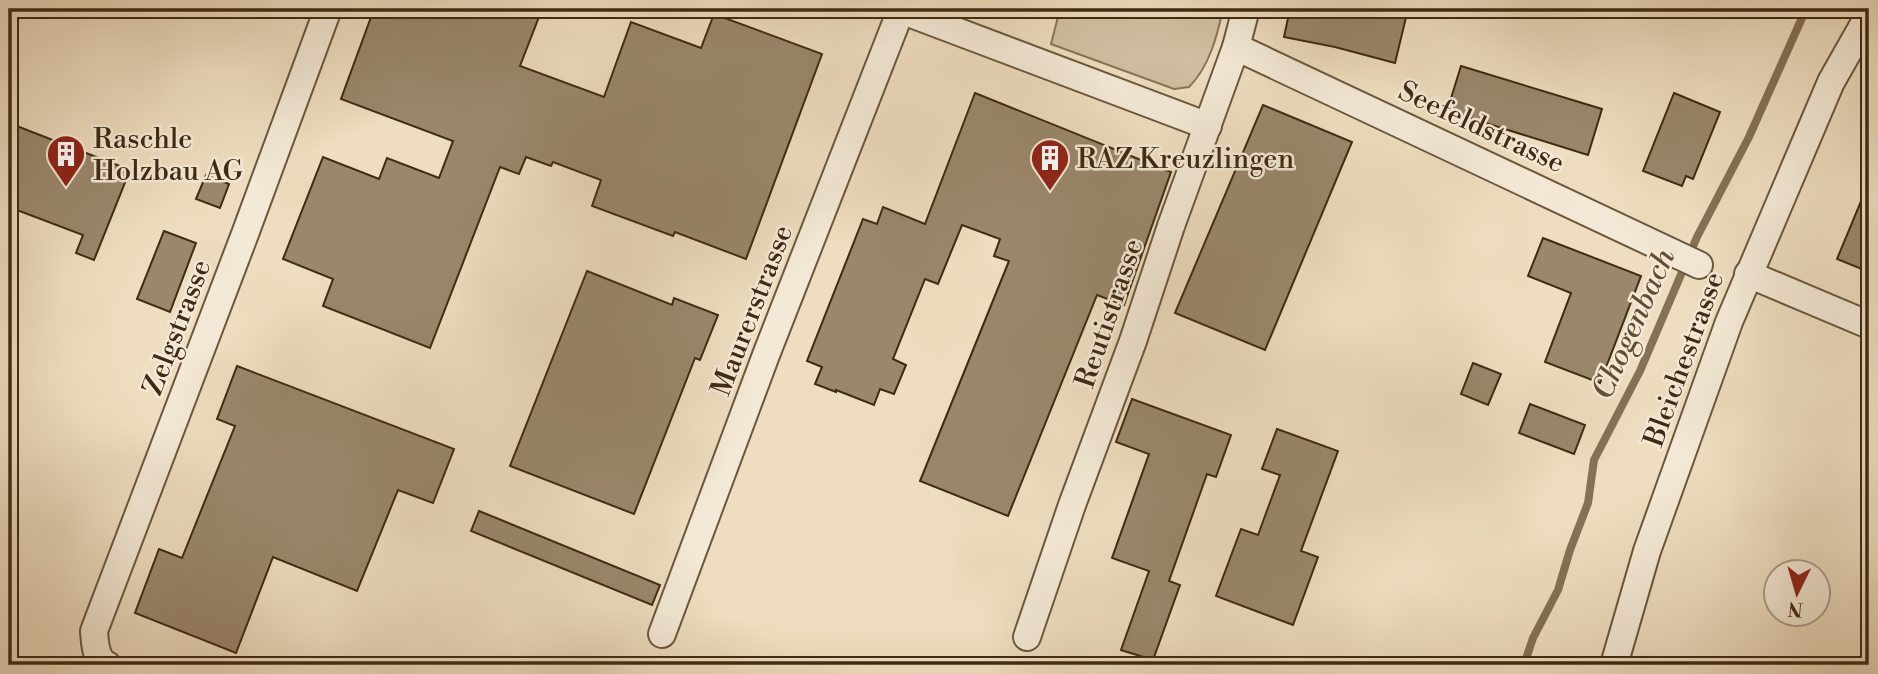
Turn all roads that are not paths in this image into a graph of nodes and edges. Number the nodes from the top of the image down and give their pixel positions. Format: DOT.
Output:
graph roads {
  1 [pos="328,9"];
  2 [pos="899,9"];
  3 [pos="1246,9"];
  4 [pos="1853,9"];
  5 [pos="1869,15"];
  6 [pos="1236,47"];
  7 [pos="1831,82"];
  8 [pos="1208,126"];
  9 [pos="1687,260"];
  10 [pos="1748,274"];
  11 [pos="1869,325"];
  12 [pos="662,634"];
  13 [pos="1027,637"];
  14 [pos="107,665"];
  15 [pos="1614,665"];
  1 -- 14 [label="street, Zelgstrasse"];
  2 -- 8 [label="street"];
  2 -- 12 [label="street, Maurerstrasse"];
  3 -- 6 [label="street, Reutistrasse"];
  4 -- 7 [label="street, Bleichestrasse"];
  5 -- 7 [label="street, Bleichestrasse"];
  6 -- 8 [label="street, Reutistrasse"];
  6 -- 9 [label="street, Seefeldstrasse"];
  7 -- 10 [label="street, Bleichestrasse"];
  8 -- 13 [label="street, Reutistrasse"];
  10 -- 11 [label="street"];
  10 -- 15 [label="street, Bleichestrasse"];
}
